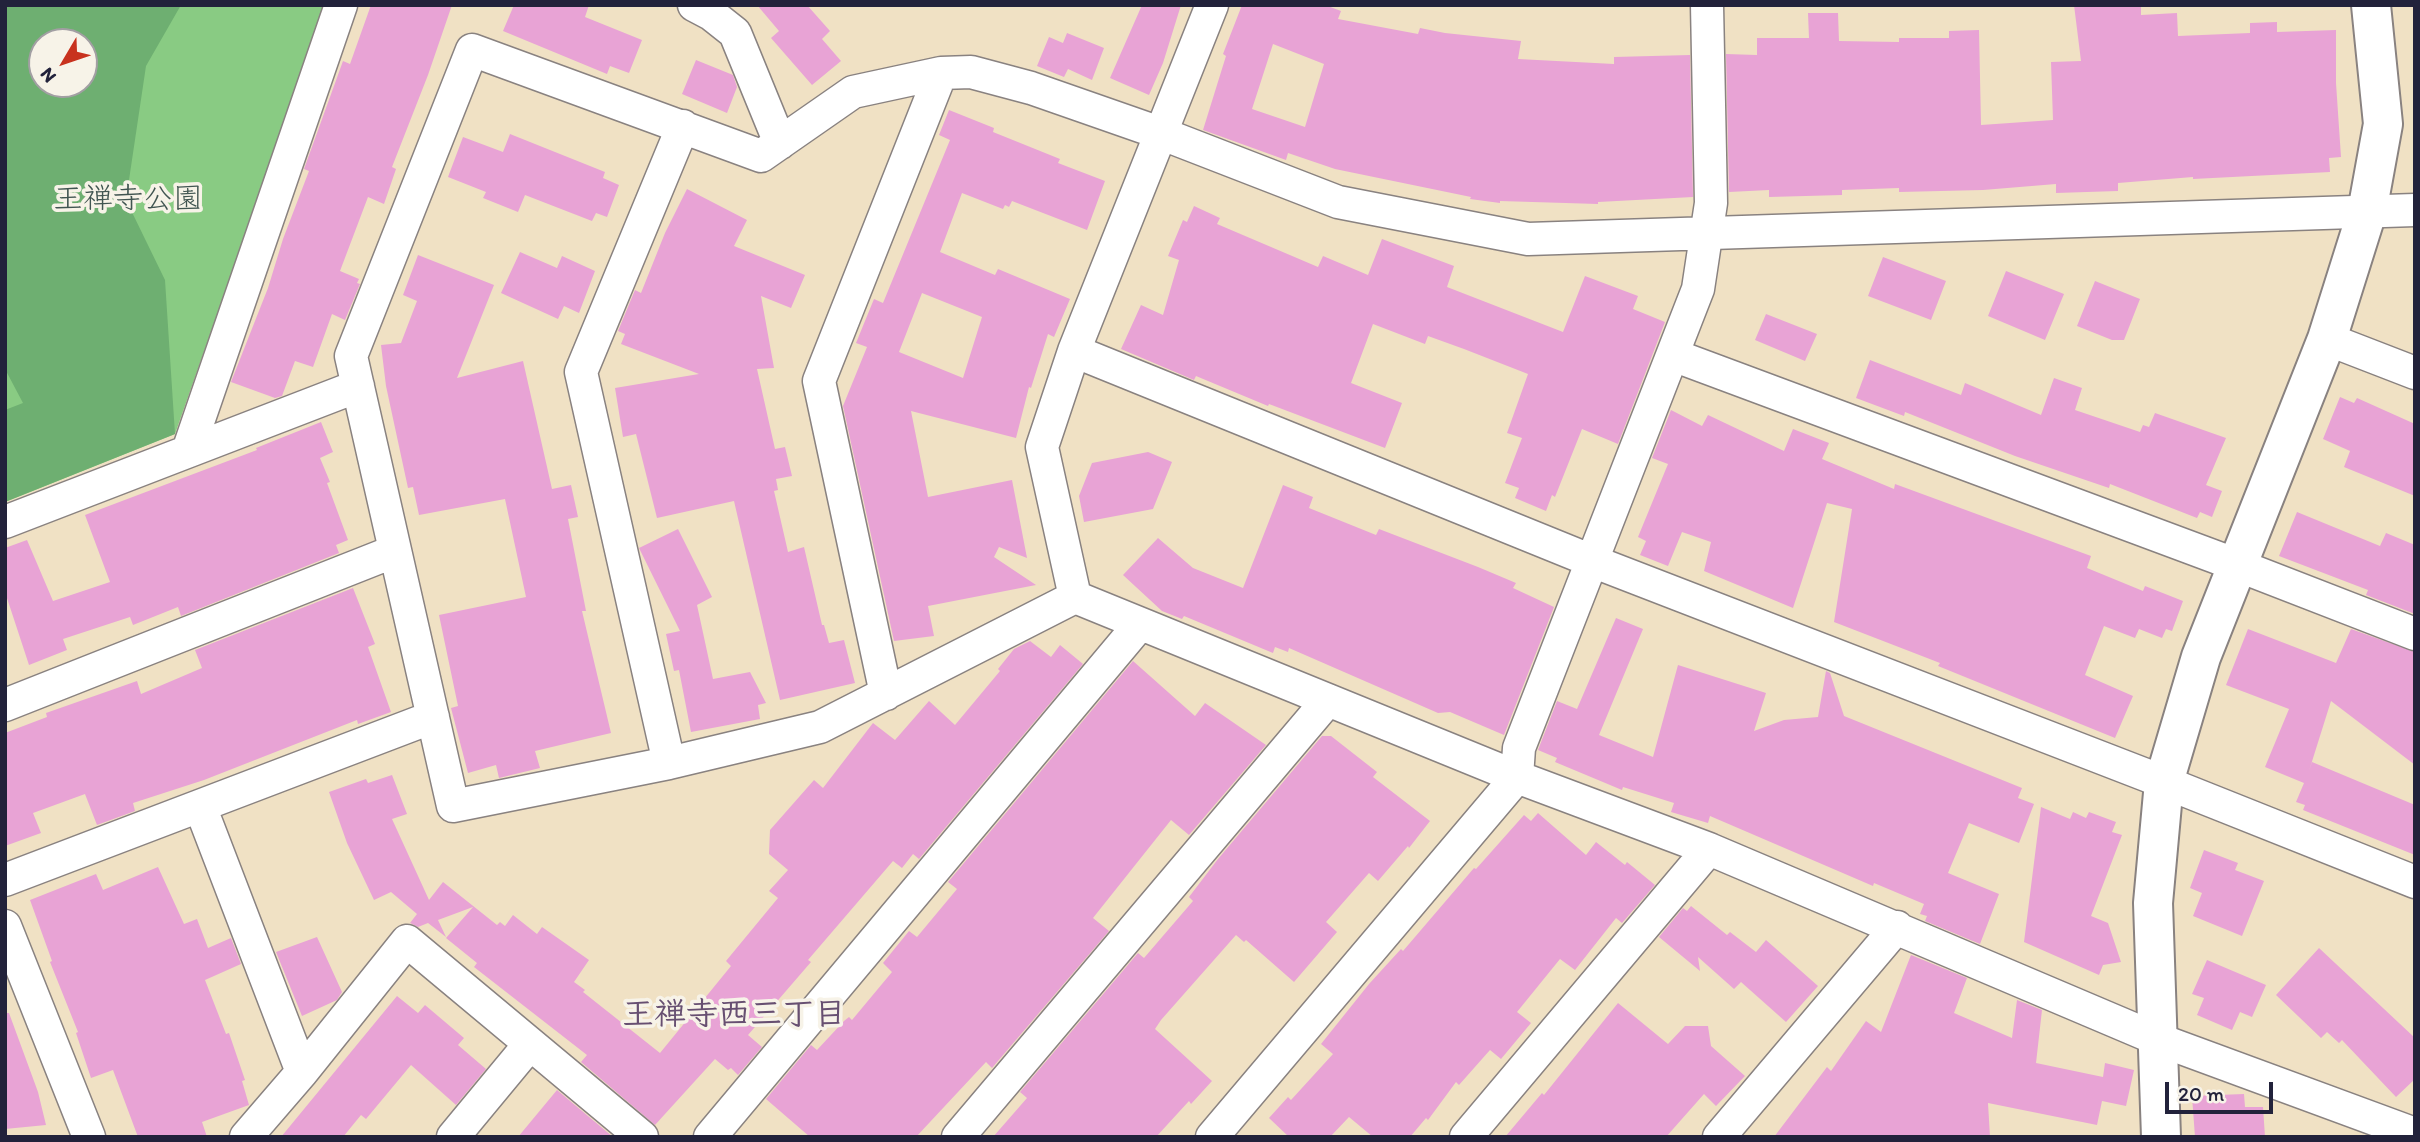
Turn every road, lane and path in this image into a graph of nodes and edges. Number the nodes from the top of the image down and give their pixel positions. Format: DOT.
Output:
graph roads {
  1 [pos="341,5"];
  2 [pos="694,5"];
  3 [pos="1212,5"];
  4 [pos="1707,5"];
  5 [pos="2371,5"];
  6 [pos="941,73"];
  7 [pos="683,126"];
  8 [pos="1160,133"];
  9 [pos="780,143"];
  10 [pos="2415,210"];
  11 [pos="2367,212"];
  12 [pos="1707,232"];
  13 [pos="2328,339"];
  14 [pos="1074,351"];
  15 [pos="1673,355"];
  16 [pos="2415,373"];
  17 [pos="358,386"];
  18 [pos="188,451"];
  19 [pos="5,522"];
  20 [pos="395,551"];
  21 [pos="1592,561"];
  22 [pos="2238,565"];
  23 [pos="1075,597"];
  24 [pos="1140,624"];
  25 [pos="2415,634"];
  26 [pos="886,694"];
  27 [pos="1328,700"];
  28 [pos="5,705"];
  29 [pos="432,717"];
  30 [pos="669,763"];
  31 [pos="1517,777"];
  32 [pos="2164,782"];
  33 [pos="200,806"];
  34 [pos="1709,849"];
  35 [pos="5,880"];
  36 [pos="2415,882"];
  37 [pos="5,926"];
  38 [pos="1897,927"];
  39 [pos="2157,1039"];
  40 [pos="530,1044"];
  41 [pos="302,1072"];
  42 [pos="2415,1134"];
  43 [pos="89,1137"];
  44 [pos="246,1137"];
  45 [pos="453,1137"];
  46 [pos="642,1137"];
  47 [pos="710,1137"];
  48 [pos="958,1137"];
  49 [pos="1212,1137"];
  50 [pos="1466,1137"];
  51 [pos="1719,1137"];
  52 [pos="2161,1137"];
  1 -- 18 [label="street"];
  2 -- 9 [label="street"];
  3 -- 8 [label="street"];
  4 -- 12 [label="street"];
  5 -- 11 [label="street"];
  6 -- 8 [label="street"];
  6 -- 9 [label="street"];
  6 -- 26 [label="street"];
  7 -- 9 [label="street"];
  7 -- 17 [label="street"];
  7 -- 30 [label="street"];
  8 -- 12 [label="street"];
  8 -- 14 [label="street"];
  10 -- 11 [label="street"];
  11 -- 12 [label="street"];
  11 -- 13 [label="street"];
  12 -- 15 [label="street"];
  13 -- 16 [label="street"];
  13 -- 22 [label="street"];
  14 -- 21 [label="street"];
  14 -- 23 [label="street"];
  15 -- 21 [label="street"];
  15 -- 22 [label="street"];
  17 -- 18 [label="street"];
  17 -- 20 [label="street"];
  18 -- 19 [label="street"];
  20 -- 28 [label="street"];
  20 -- 29 [label="street"];
  21 -- 31 [label="street"];
  21 -- 32 [label="street"];
  22 -- 25 [label="street"];
  22 -- 32 [label="street"];
  23 -- 24 [label="street"];
  23 -- 26 [label="street"];
  24 -- 27 [label="street"];
  24 -- 47 [label="street"];
  26 -- 30 [label="street"];
  27 -- 31 [label="street"];
  27 -- 48 [label="street"];
  29 -- 30 [label="street"];
  29 -- 33 [label="street"];
  31 -- 34 [label="street"];
  31 -- 49 [label="street"];
  32 -- 36 [label="street"];
  32 -- 39 [label="street"];
  33 -- 35 [label="street"];
  33 -- 41 [label="street"];
  34 -- 38 [label="street"];
  34 -- 50 [label="street"];
  37 -- 43 [label="street"];
  38 -- 39 [label="street"];
  38 -- 51 [label="street"];
  39 -- 42 [label="street"];
  39 -- 52 [label="street"];
  40 -- 41 [label="street"];
  40 -- 45 [label="street"];
  40 -- 46 [label="street"];
  41 -- 44 [label="street"];
}
